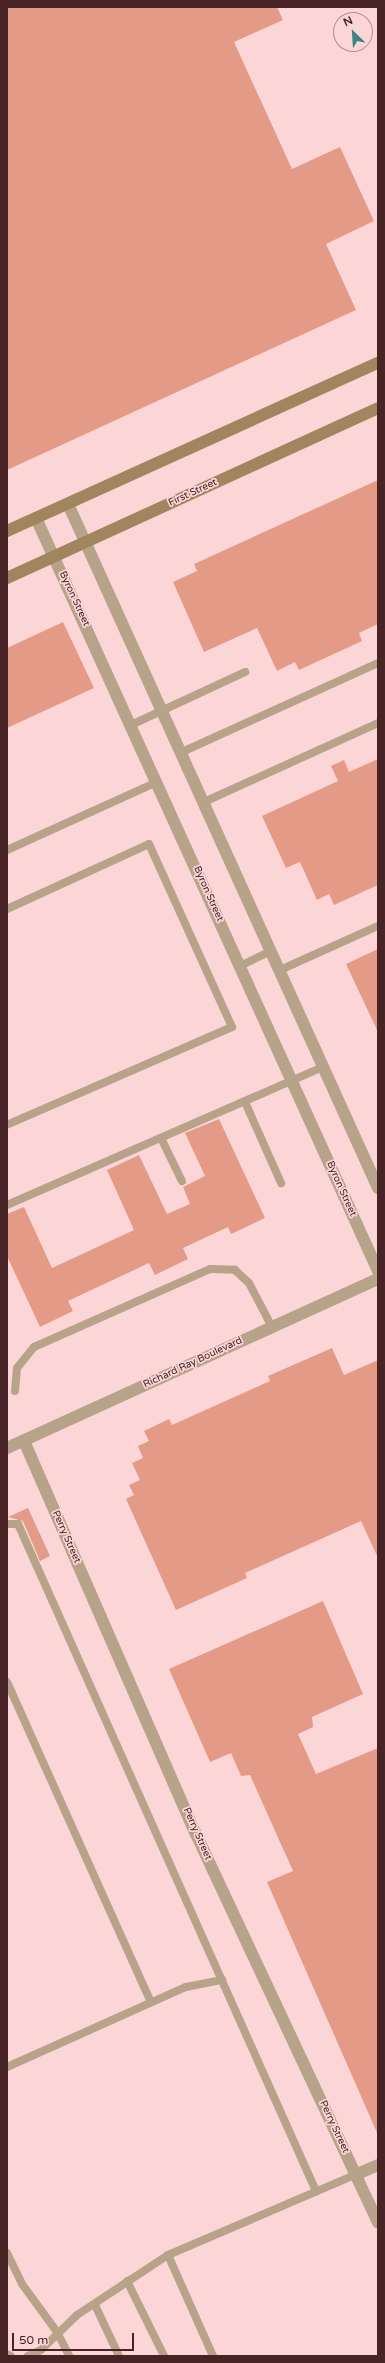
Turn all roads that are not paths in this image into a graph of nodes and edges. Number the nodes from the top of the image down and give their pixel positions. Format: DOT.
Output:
graph roads {
  1 [pos="378,363"];
  2 [pos="378,408"];
  3 [pos="68,504"];
  4 [pos="36,518"];
  5 [pos="7,531"];
  6 [pos="87,542"];
  7 [pos="54,556"];
  8 [pos="7,578"];
  9 [pos="378,663"];
  10 [pos="245,672"];
  11 [pos="163,710"];
  12 [pos="378,723"];
  13 [pos="131,725"];
  14 [pos="182,752"];
  15 [pos="157,782"];
  16 [pos="204,802"];
  17 [pos="7,850"];
  18 [pos="7,909"];
  19 [pos="378,926"];
  20 [pos="271,951"];
  21 [pos="240,966"];
  22 [pos="280,970"];
  23 [pos="324,1067"];
  24 [pos="292,1081"];
  25 [pos="245,1102"];
  26 [pos="7,1126"];
  27 [pos="161,1138"];
  28 [pos="182,1181"];
  29 [pos="281,1183"];
  30 [pos="378,1188"];
  31 [pos="7,1205"];
  32 [pos="378,1271"];
  33 [pos="378,1279"];
  34 [pos="272,1327"];
  35 [pos="15,1391"];
  36 [pos="24,1441"];
  37 [pos="7,1448"];
  38 [pos="7,1524"];
  39 [pos="7,1682"];
  40 [pos="222,1980"];
  41 [pos="151,2002"];
  42 [pos="7,2066"];
  43 [pos="378,2165"];
  44 [pos="357,2174"];
  45 [pos="316,2191"];
  46 [pos="378,2222"];
  47 [pos="7,2253"];
  48 [pos="168,2255"];
  49 [pos="127,2281"];
  50 [pos="96,2305"];
  51 [pos="57,2332"];
  52 [pos="7,2354"];
  53 [pos="11,2356"];
  54 [pos="28,2356"];
  55 [pos="69,2356"];
  56 [pos="119,2356"];
  57 [pos="164,2356"];
  58 [pos="213,2356"];
  1 -- 3 [label="street"];
  2 -- 6 [label="street, First Street"];
  3 -- 4 [label="street"];
  3 -- 6 [label="street"];
  4 -- 5 [label="street"];
  4 -- 7 [label="street, Byron Street"];
  6 -- 7 [label="street, First Street"];
  6 -- 11 [label="street"];
  7 -- 8 [label="street, First Street"];
  7 -- 13 [label="street, Byron Street"];
  9 -- 14 [label="lane"];
  10 -- 11 [label="lane"];
  11 -- 13 [label="lane"];
  11 -- 14 [label="street"];
  12 -- 16 [label="lane"];
  13 -- 15 [label="street, Byron Street"];
  14 -- 16 [label="street"];
  15 -- 17 [label="lane"];
  15 -- 21 [label="street, Byron Street"];
  16 -- 20 [label="street"];
  18 -- 26 [label="lane"];
  19 -- 22 [label="lane"];
  20 -- 21 [label="lane"];
  20 -- 22 [label="street"];
  21 -- 24 [label="street, Byron Street"];
  22 -- 23 [label="street"];
  23 -- 24 [label="lane"];
  23 -- 30 [label="street"];
  24 -- 25 [label="lane"];
  24 -- 32 [label="street, Byron Street"];
  25 -- 27 [label="lane"];
  25 -- 29 [label="lane"];
  27 -- 28 [label="lane"];
  27 -- 31 [label="lane"];
  33 -- 34 [label="street, Richard Ray Boulevard"];
  34 -- 35 [label="lane"];
  34 -- 36 [label="street, Richard Ray Boulevard"];
  36 -- 37 [label="street, Richard Ray Boulevard"];
  36 -- 44 [label="street, Perry Street"];
  38 -- 40 [label="lane"];
  39 -- 41 [label="lane"];
  40 -- 41 [label="lane"];
  40 -- 45 [label="lane"];
  41 -- 42 [label="lane"];
  43 -- 44 [label="street"];
  44 -- 45 [label="lane"];
  44 -- 46 [label="street, Perry Street"];
  45 -- 48 [label="lane"];
  47 -- 51 [label="lane"];
  48 -- 49 [label="lane"];
  48 -- 58 [label="lane"];
  49 -- 50 [label="lane"];
  49 -- 57 [label="lane"];
  50 -- 51 [label="lane"];
  50 -- 56 [label="lane"];
  51 -- 54 [label="lane"];
  51 -- 55 [label="lane"];
  52 -- 53 [label="lane"];
}
